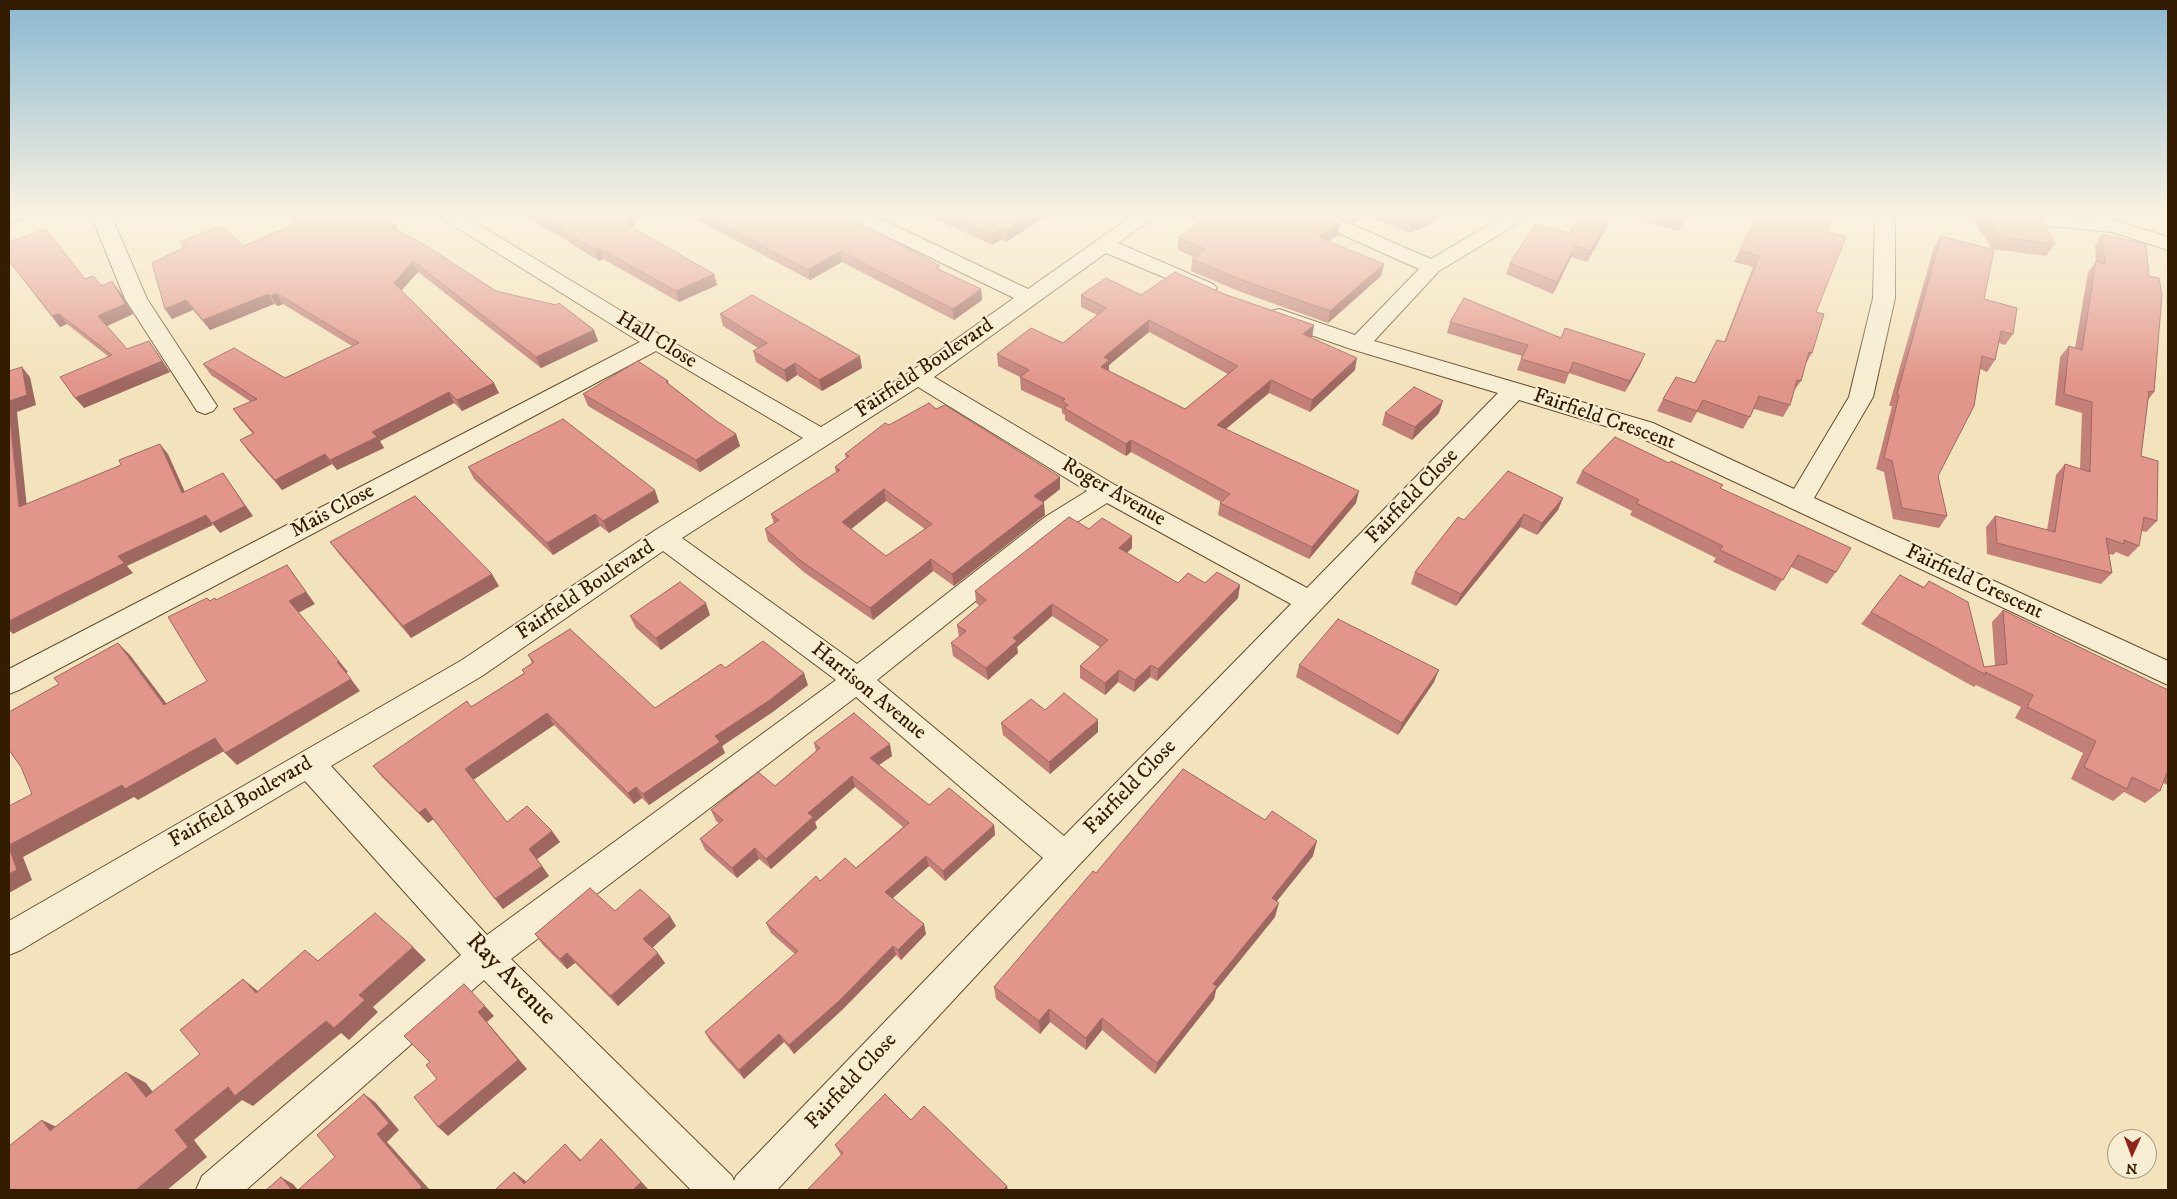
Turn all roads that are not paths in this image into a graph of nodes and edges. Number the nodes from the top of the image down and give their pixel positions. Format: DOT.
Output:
graph roads {
  1 [pos="125,271"];
  2 [pos="541,271"];
  3 [pos="974,271"];
  4 [pos="1068,271"];
  5 [pos="1166,271"];
  6 [pos="1428,271"];
  7 [pos="1884,271"];
  8 [pos="1223,295"];
  9 [pos="1030,298"];
  10 [pos="1259,309"];
  11 [pos="656,342"];
  12 [pos="1359,344"];
  13 [pos="918,376"];
  14 [pos="1516,390"];
  15 [pos="206,406"];
  16 [pos="821,438"];
  17 [pos="1106,491"];
  18 [pos="1800,500"];
  19 [pos="663,538"];
  20 [pos="1312,603"];
  21 [pos="2168,674"];
  22 [pos="857,680"];
  23 [pos="9,682"];
  24 [pos="309,764"];
  25 [pos="1065,857"];
  26 [pos="9,939"];
  27 [pos="485,957"];
  28 [pos="216,1190"];
  29 [pos="718,1190"];
  30 [pos="750,1190"];
  1 -- 15 [label="street"];
  2 -- 11 [label="street, Hall Close"];
  3 -- 9 [label="street"];
  4 -- 9 [label="street, Fairfield Boulevard"];
  5 -- 8 [label="street"];
  6 -- 12 [label="street"];
  7 -- 18 [label="street"];
  9 -- 13 [label="street, Fairfield Boulevard"];
  10 -- 12 [label="street, Fairfield Crescent"];
  11 -- 16 [label="street, Hall Close"];
  11 -- 23 [label="street, Mais Close"];
  12 -- 14 [label="street, Fairfield Crescent"];
  13 -- 16 [label="street, Fairfield Boulevard"];
  13 -- 17 [label="street, Roger Avenue"];
  14 -- 18 [label="street, Fairfield Crescent"];
  14 -- 20 [label="street, Fairfield Close"];
  16 -- 19 [label="street, Fairfield Boulevard"];
  17 -- 20 [label="street, Roger Avenue"];
  17 -- 22 [label="street"];
  18 -- 21 [label="street, Fairfield Crescent"];
  19 -- 22 [label="street, Harrison Avenue"];
  19 -- 24 [label="street, Fairfield Boulevard"];
  20 -- 25 [label="street, Fairfield Close"];
  22 -- 25 [label="street, Harrison Avenue"];
  22 -- 27 [label="street"];
  24 -- 26 [label="street, Fairfield Boulevard"];
  24 -- 27 [label="street, Ray Avenue"];
  25 -- 30 [label="street, Fairfield Close"];
  27 -- 28 [label="street"];
  27 -- 29 [label="street, Ray Avenue"];
}
